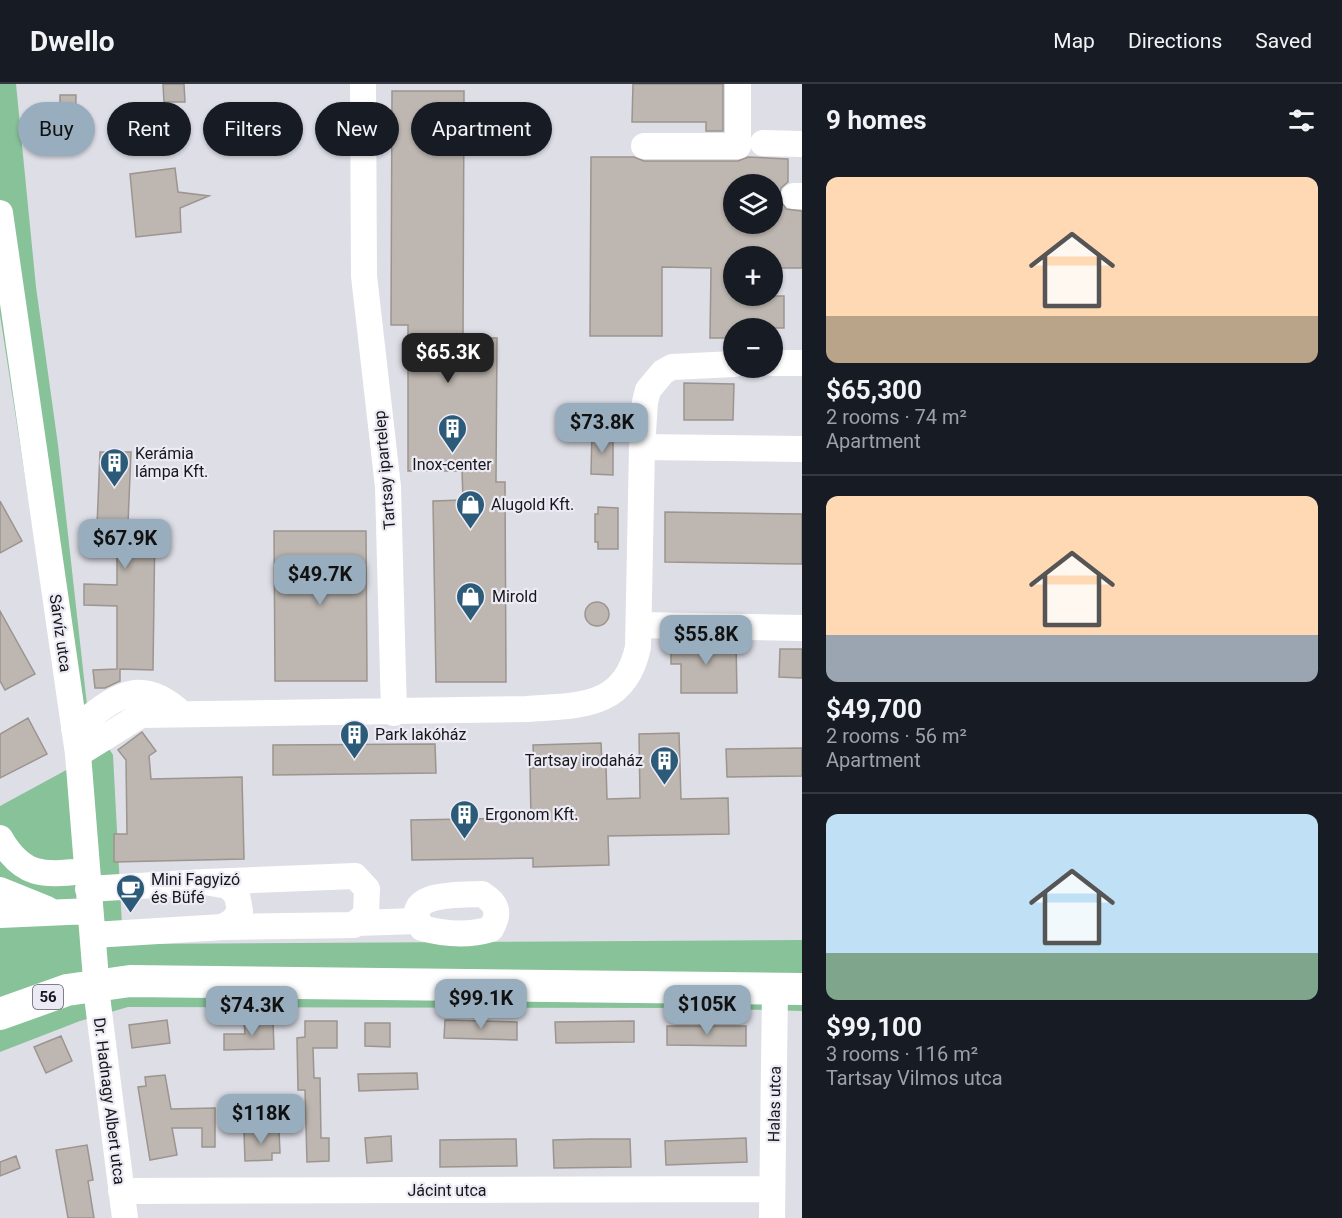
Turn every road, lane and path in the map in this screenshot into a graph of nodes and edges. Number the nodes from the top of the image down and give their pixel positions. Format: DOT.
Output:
graph roads {
  1 [pos="363,84"];
  2 [pos="738,84"];
  3 [pos="763,143"];
  4 [pos="802,144"];
  5 [pos="644,146"];
  6 [pos="0,213"];
  7 [pos="783,363"];
  8 [pos="802,363"];
  9 [pos="723,364"];
  10 [pos="642,447"];
  11 [pos="802,449"];
  12 [pos="639,625"];
  13 [pos="802,628"];
  14 [pos="394,713"];
  15 [pos="183,714"];
  16 [pos="74,729"];
  17 [pos="78,754"];
  18 [pos="0,838"];
  19 [pos="205,882"];
  20 [pos="0,890"];
  21 [pos="89,902"];
  22 [pos="53,911"];
  23 [pos="0,915"];
  24 [pos="417,921"];
  25 [pos="356,923"];
  26 [pos="223,927"];
  27 [pos="96,984"];
  28 [pos="788,989"];
  29 [pos="0,1014"];
  30 [pos="772,1189"];
  31 [pos="121,1191"];
  32 [pos="125,1218"];
  33 [pos="772,1218"];
  1 -- 14 [label="street, Tartsay ipartelep"];
  2 -- 5 [label="street"];
  3 -- 4 [label="street"];
  6 -- 16 [label="street, Sárvíz utca"];
  7 -- 8 [label="street"];
  9 -- 10 [label="street"];
  10 -- 11 [label="street"];
  10 -- 12 [label="street"];
  12 -- 13 [label="street"];
  12 -- 14 [label="street"];
  14 -- 15 [label="street"];
  15 -- 16 [label="street"];
  15 -- 17 [label="street"];
  16 -- 17 [label="street, Sárvíz utca"];
  17 -- 21 [label="street, Sárvíz utca"];
  18 -- 21 [label="street"];
  19 -- 21 [label="street"];
  19 -- 25 [label="street"];
  19 -- 26 [label="street"];
  20 -- 22 [label="street"];
  21 -- 22 [label="street"];
  21 -- 26 [label="street"];
  21 -- 27 [label="street, Sárvíz utca"];
  22 -- 23 [label="street"];
  24 -- 25 [label="street"];
  25 -- 26 [label="street"];
  27 -- 28 [label="main road, 56"];
  27 -- 29 [label="main road, 56"];
  27 -- 31 [label="street, Dr. Hadnagy Albert utca"];
  28 -- 30 [label="street, Halas utca"];
  30 -- 31 [label="street, Jácint utca"];
  30 -- 33 [label="street, Halas utca"];
  31 -- 32 [label="street, Dr. Hadnagy Albert utca"];
}
